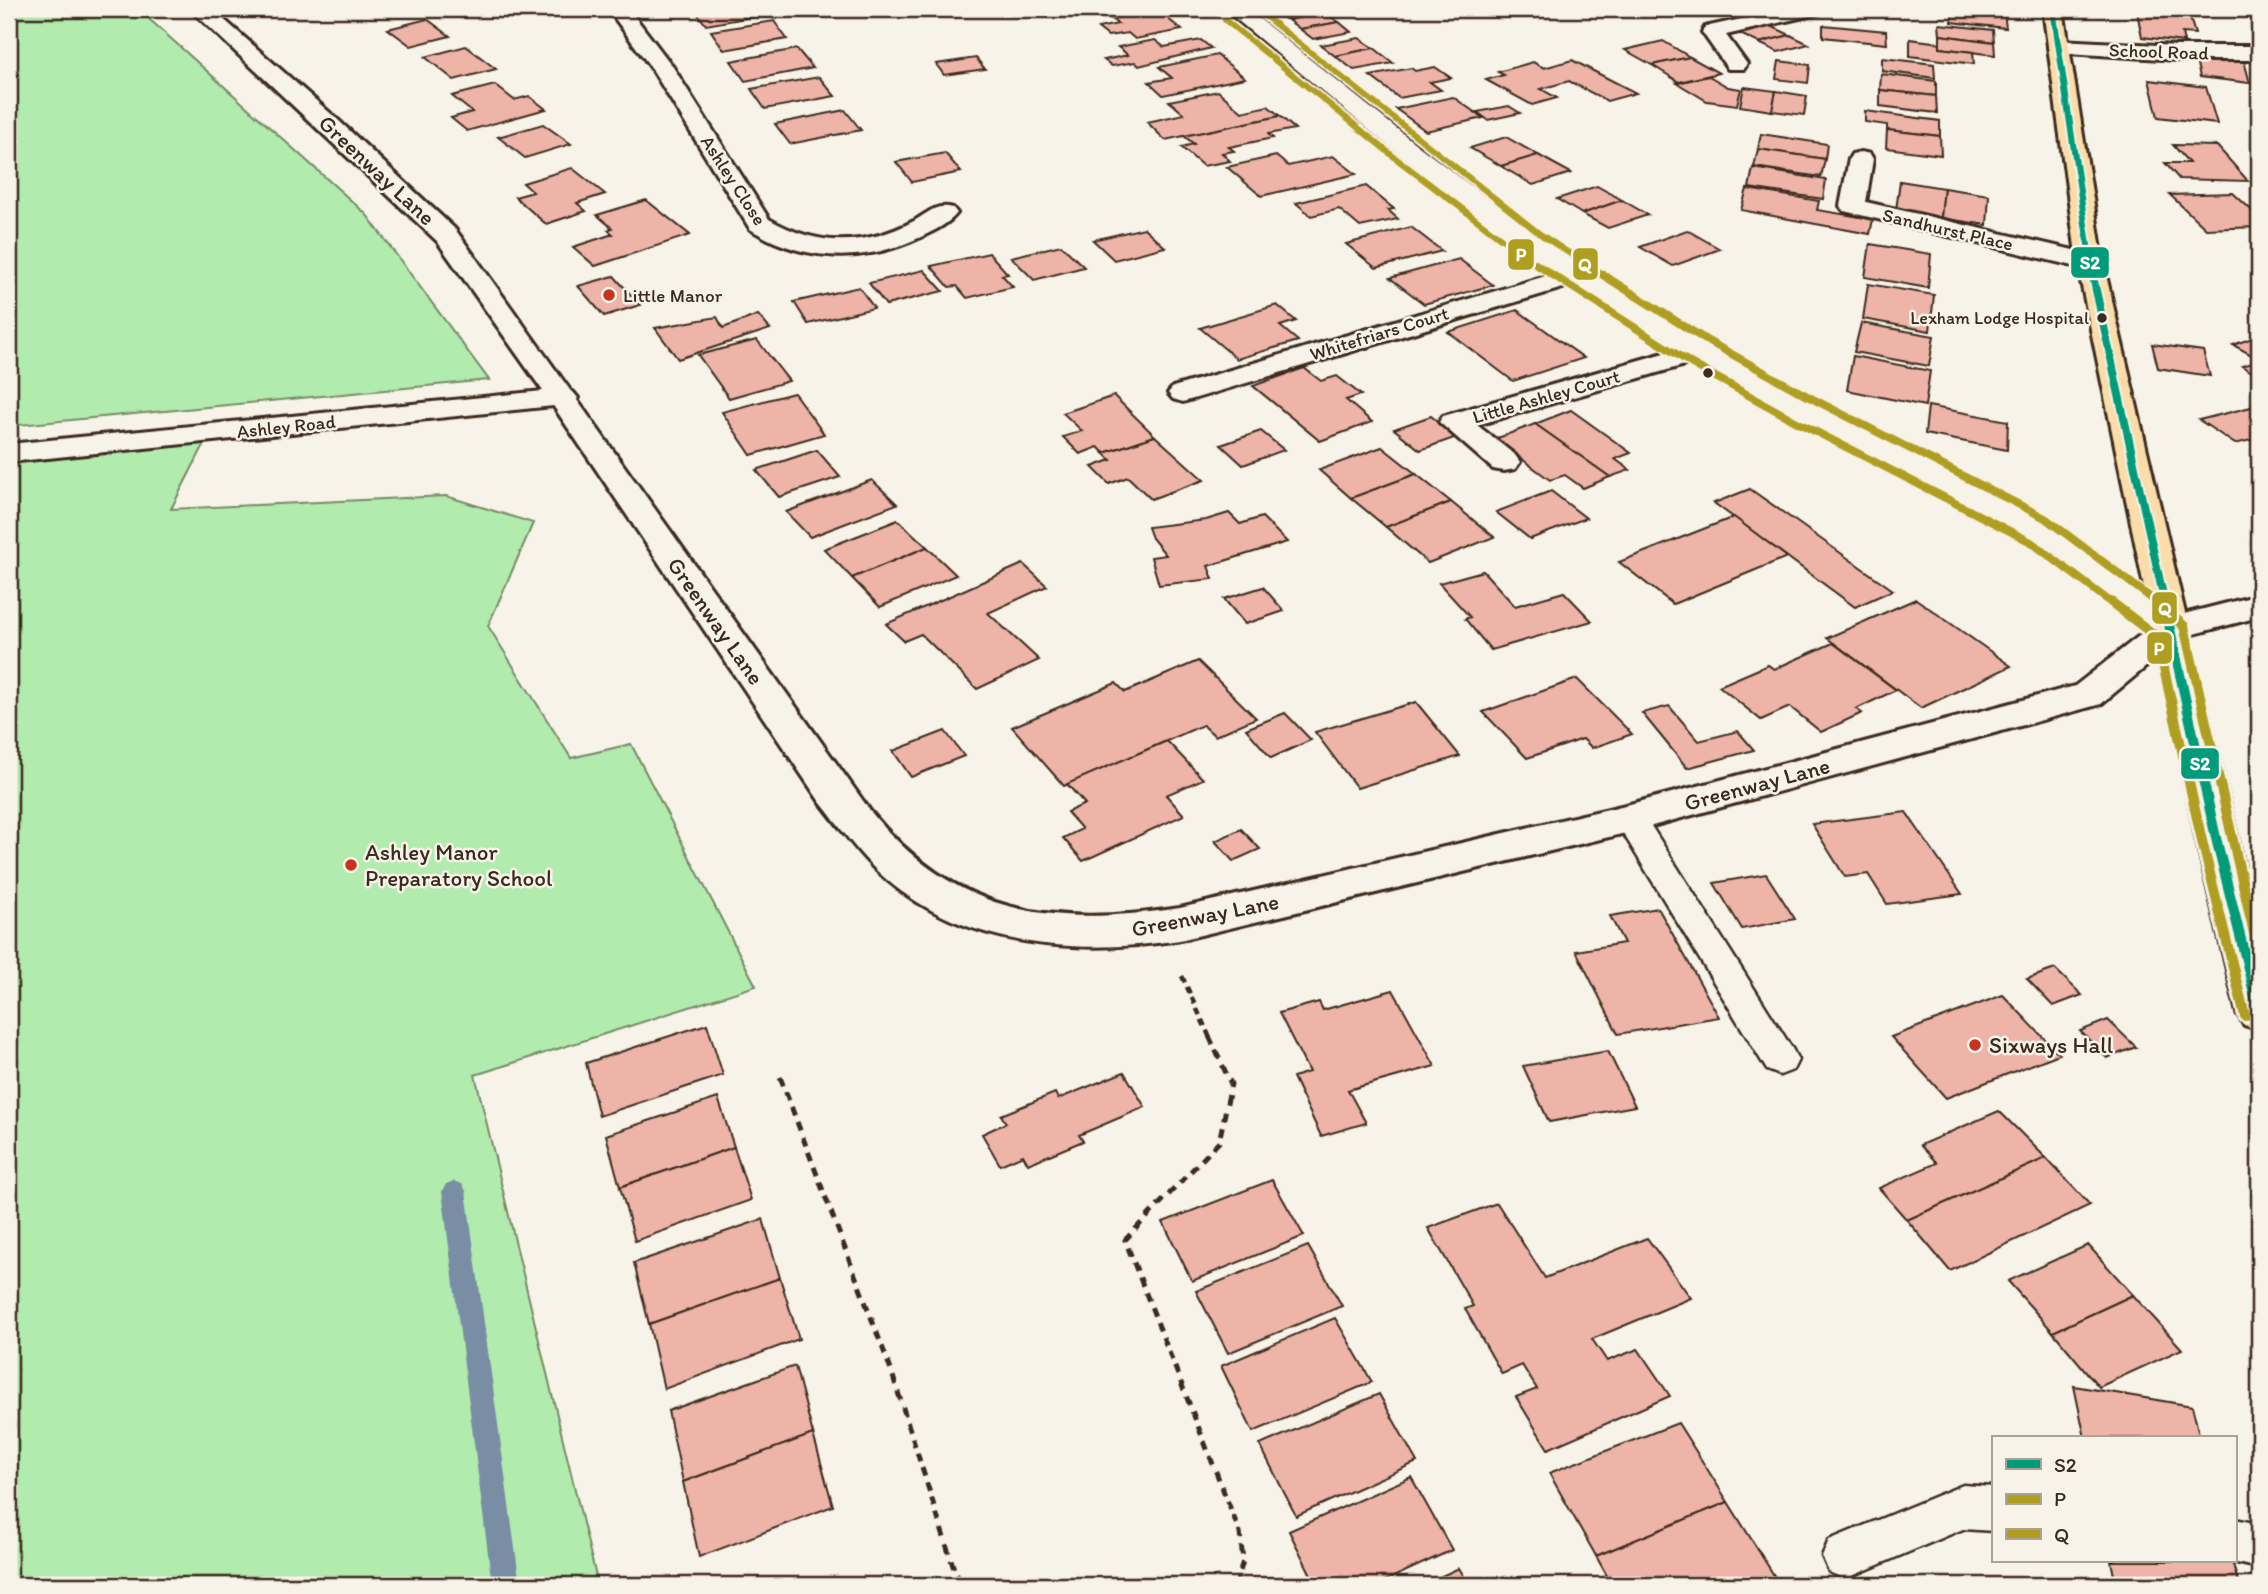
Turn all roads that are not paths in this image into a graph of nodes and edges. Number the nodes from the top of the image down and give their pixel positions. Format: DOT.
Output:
graph roads {
  1 [pos="200,9"];
  2 [pos="618,9"];
  3 [pos="1234,9"];
  4 [pos="1814,9"];
  5 [pos="2053,9"];
  6 [pos="2059,47"];
  7 [pos="2259,52"];
  8 [pos="1736,64"];
  9 [pos="1861,159"];
  10 [pos="944,213"];
  11 [pos="2090,262"];
  12 [pos="1576,275"];
  13 [pos="1699,352"];
  14 [pos="1184,393"];
  15 [pos="563,398"];
  16 [pos="9,453"];
  17 [pos="1504,462"];
  18 [pos="2259,606"];
  19 [pos="2170,629"];
  20 [pos="1630,818"];
  21 [pos="2259,1013"];
  22 [pos="1780,1060"];
  23 [pos="1992,1509"];
  24 [pos="2236,1541"];
  25 [pos="2259,1546"];
  26 [pos="1846,1556"];
  1 -- 15 [label="street, Greenway Lane"];
  2 -- 10 [label="street, Ashley Close"];
  3 -- 12 [label="street"];
  4 -- 8 [label="street"];
  5 -- 6 [label="highway"];
  6 -- 7 [label="street, School Road"];
  6 -- 11 [label="highway"];
  9 -- 11 [label="street, Sandhurst Place"];
  11 -- 19 [label="highway"];
  12 -- 13 [label="street"];
  12 -- 14 [label="street, Whitefriars Court"];
  13 -- 17 [label="street, Little Ashley Court"];
  13 -- 19 [label="street"];
  15 -- 16 [label="street, Ashley Road"];
  15 -- 20 [label="street, Greenway Lane"];
  18 -- 19 [label="street"];
  19 -- 20 [label="street, Greenway Lane"];
  19 -- 21 [label="highway"];
  20 -- 22 [label="lane"];
  23 -- 26 [label="lane"];
  24 -- 25 [label="lane"];
}
